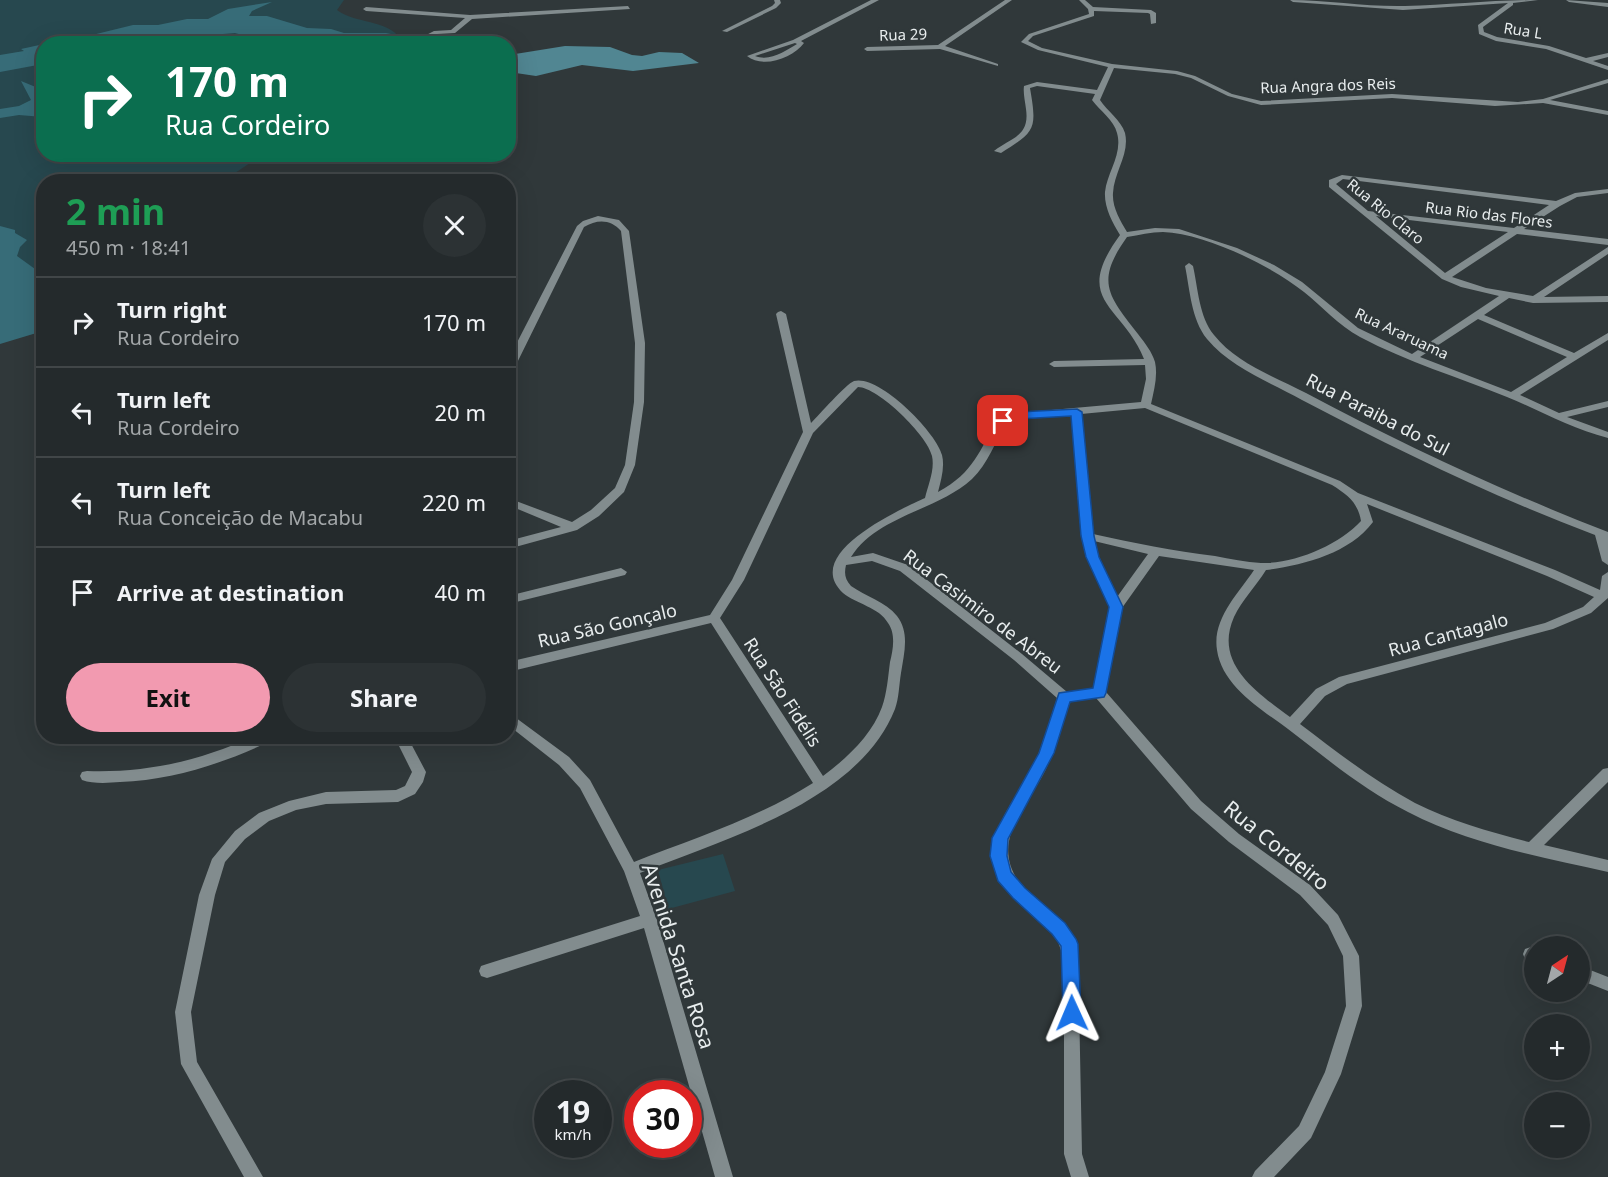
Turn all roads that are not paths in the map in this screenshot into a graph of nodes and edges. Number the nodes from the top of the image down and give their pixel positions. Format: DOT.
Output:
graph roads {
  1 [pos="777,0"];
  2 [pos="1009,0"];
  3 [pos="1082,0"];
  4 [pos="1293,0"];
  5 [pos="1396,0"];
  6 [pos="1535,0"];
  7 [pos="1569,0"];
  8 [pos="873,1"];
  9 [pos="1515,2"];
  10 [pos="1608,5"];
  11 [pos="628,7"];
  12 [pos="1402,8"];
  13 [pos="366,9"];
  14 [pos="1091,9"];
  15 [pos="470,17"];
  16 [pos="1153,22"];
  17 [pos="725,31"];
  18 [pos="428,36"];
  19 [pos="795,41"];
  20 [pos="940,47"];
  21 [pos="867,49"];
  22 [pos="1608,55"];
  23 [pos="1587,60"];
  24 [pos="996,65"];
  25 [pos="1112,66"];
  26 [pos="1608,68"];
  27 [pos="1608,81"];
  28 [pos="1099,92"];
  29 [pos="1543,100"];
  30 [pos="1608,113"];
  31 [pos="998,151"];
  32 [pos="1608,191"];
  33 [pos="1557,204"];
  34 [pos="1368,213"];
  35 [pos="1518,231"];
  36 [pos="1124,235"];
  37 [pos="1608,242"];
  38 [pos="1608,250"];
  39 [pos="1189,266"];
  40 [pos="1445,277"];
  41 [pos="1506,296"];
  42 [pos="1608,299"];
  43 [pos="1533,300"];
  44 [pos="781,314"];
  45 [pos="1477,315"];
  46 [pos="1608,336"];
  47 [pos="516,355"];
  48 [pos="1574,357"];
  49 [pos="1412,358"];
  50 [pos="1150,362"];
  51 [pos="1054,364"];
  52 [pos="1513,395"];
  53 [pos="1608,404"];
  54 [pos="1146,405"];
  55 [pos="1077,412"];
  56 [pos="1558,416"];
  57 [pos="808,432"];
  58 [pos="1608,435"];
  59 [pos="1357,496"];
  60 [pos="930,499"];
  61 [pos="516,504"];
  62 [pos="573,527"];
  63 [pos="1604,535"];
  64 [pos="1087,536"];
  65 [pos="516,543"];
  66 [pos="1156,552"];
  67 [pos="842,561"];
  68 [pos="1608,561"];
  69 [pos="1262,567"];
  70 [pos="621,572"];
  71 [pos="1608,576"];
  72 [pos="1603,596"];
  73 [pos="516,598"];
  74 [pos="1116,607"];
  75 [pos="714,618"];
  76 [pos="516,665"];
  77 [pos="1099,693"];
  78 [pos="1064,697"];
  79 [pos="516,723"];
  80 [pos="1292,725"];
  81 [pos="250,744"];
  82 [pos="403,744"];
  83 [pos="1608,773"];
  84 [pos="87,776"];
  85 [pos="822,785"];
  86 [pos="1532,848"];
  87 [pos="1608,866"];
  88 [pos="631,870"];
  89 [pos="649,920"];
  90 [pos="487,971"];
  91 [pos="1590,977"];
  92 [pos="1608,984"];
  93 [pos="254,1177"];
  94 [pos="724,1177"];
  95 [pos="1080,1177"];
  96 [pos="1261,1177"];
  1 -- 17 [label="street"];
  2 -- 20 [label="street"];
  3 -- 14 [label="street"];
  4 -- 12 [label="street"];
  5 -- 12 [label="street"];
  6 -- 9 [label="street"];
  7 -- 10 [label="street"];
  8 -- 19 [label="street"];
  9 -- 12 [label="street"];
  9 -- 23 [label="street, Rua L"];
  11 -- 15 [label="street"];
  13 -- 15 [label="street"];
  14 -- 16 [label="street"];
  14 -- 25 [label="street, Rua Angra dos Reis"];
  15 -- 18 [label="street"];
  19 -- 19 [label="street"];
  20 -- 21 [label="street, Rua 29"];
  20 -- 24 [label="street"];
  22 -- 23 [label="street"];
  23 -- 26 [label="street, Rua L"];
  25 -- 28 [label="street"];
  25 -- 29 [label="street, Rua Angra dos Reis"];
  27 -- 29 [label="street"];
  28 -- 31 [label="street"];
  28 -- 36 [label="street"];
  29 -- 30 [label="street, Rua Angra dos Reis"];
  32 -- 33 [label="street"];
  33 -- 34 [label="street, Rua Rio Claro"];
  33 -- 35 [label="street"];
  34 -- 35 [label="street, Rua Rio das Flores"];
  34 -- 40 [label="street, Rua Rio Claro"];
  35 -- 37 [label="street, Rua Rio das Flores"];
  35 -- 40 [label="street"];
  36 -- 49 [label="street, Rua Araruama"];
  36 -- 50 [label="street"];
  38 -- 43 [label="street"];
  39 -- 63 [label="street, Rua Paraiba do Sul"];
  40 -- 41 [label="street, Rua Rio Claro"];
  41 -- 43 [label="street, Rua Rio Claro"];
  41 -- 45 [label="street"];
  42 -- 43 [label="street, Rua Rio Claro"];
  44 -- 57 [label="street"];
  45 -- 48 [label="street"];
  45 -- 49 [label="street"];
  46 -- 48 [label="street"];
  47 -- 62 [label="street"];
  48 -- 52 [label="street"];
  49 -- 52 [label="street, Rua Araruama"];
  50 -- 51 [label="street"];
  50 -- 54 [label="street"];
  52 -- 56 [label="street, Rua Araruama"];
  53 -- 56 [label="street"];
  54 -- 55 [label="street"];
  54 -- 59 [label="street"];
  55 -- 60 [label="street"];
  55 -- 64 [label="street"];
  56 -- 58 [label="street, Rua Araruama"];
  57 -- 60 [label="street"];
  57 -- 75 [label="street"];
  59 -- 69 [label="street"];
  59 -- 72 [label="street"];
  60 -- 67 [label="street"];
  61 -- 62 [label="street"];
  62 -- 65 [label="street"];
  63 -- 68 [label="street"];
  64 -- 66 [label="street"];
  64 -- 74 [label="street"];
  66 -- 69 [label="street"];
  66 -- 74 [label="street"];
  67 -- 78 [label="street, Rua Casimiro de Abreu"];
  67 -- 85 [label="street"];
  69 -- 80 [label="street"];
  70 -- 73 [label="street"];
  71 -- 72 [label="street"];
  72 -- 80 [label="street, Rua Cantagalo"];
  74 -- 77 [label="street"];
  75 -- 76 [label="street, Rua São Gonçalo"];
  75 -- 85 [label="street, Rua São Fidélis"];
  77 -- 78 [label="street"];
  77 -- 96 [label="street, Rua Cordeiro"];
  78 -- 95 [label="street"];
  79 -- 88 [label="street, Avenida Santa Rosa"];
  80 -- 86 [label="street"];
  81 -- 84 [label="street"];
  82 -- 93 [label="street"];
  83 -- 86 [label="street"];
  85 -- 88 [label="street"];
  86 -- 87 [label="street"];
  88 -- 89 [label="street, Avenida Santa Rosa"];
  89 -- 90 [label="street"];
  89 -- 94 [label="street, Avenida Santa Rosa"];
  91 -- 92 [label="street"];
}
